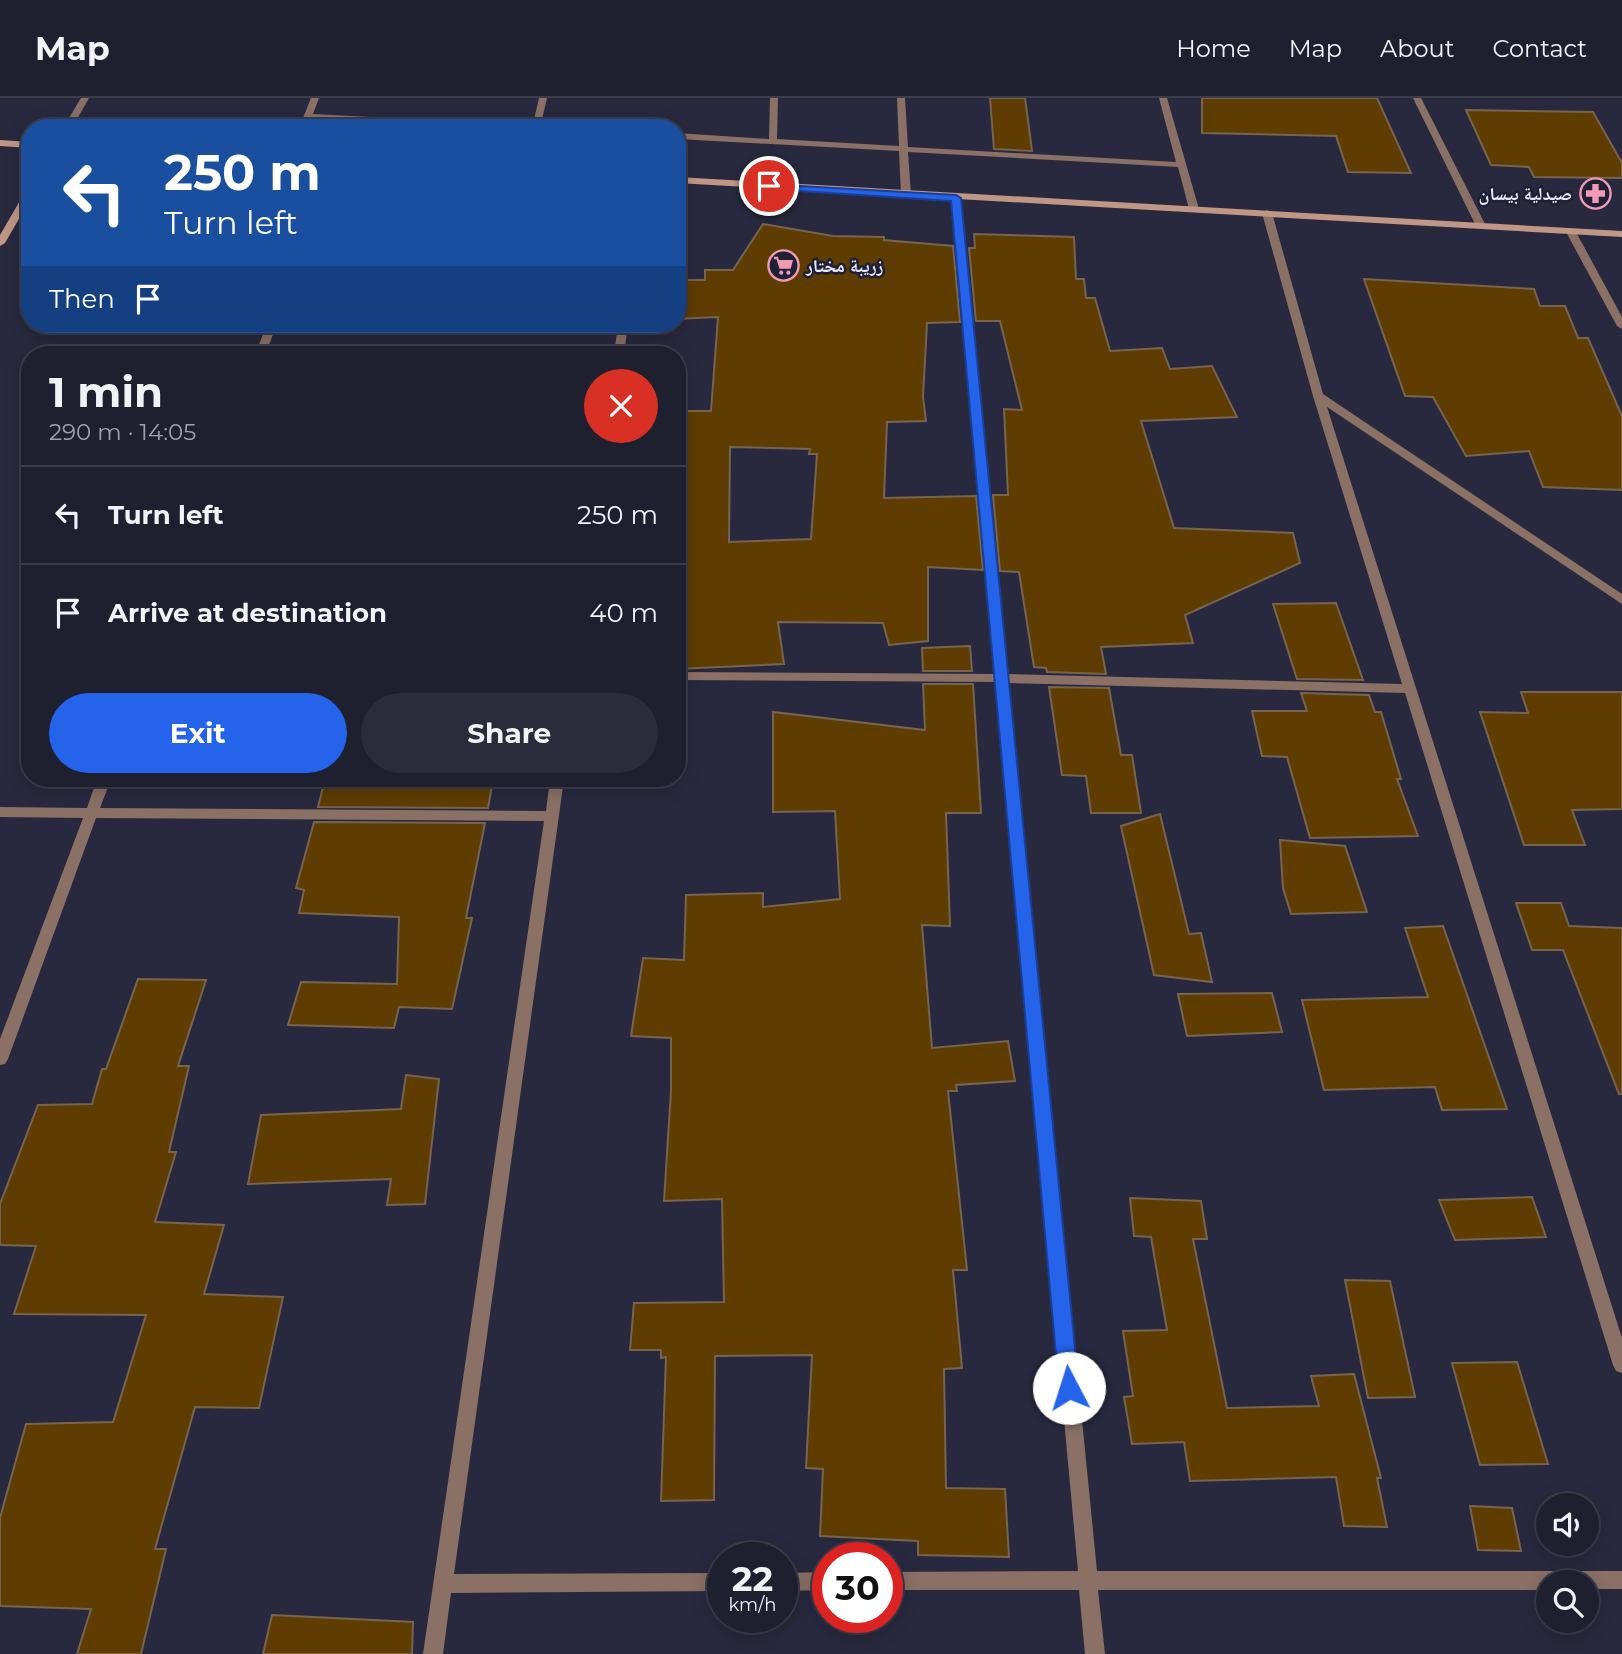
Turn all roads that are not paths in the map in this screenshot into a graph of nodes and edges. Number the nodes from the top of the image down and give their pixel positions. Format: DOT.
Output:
graph roads {
  1 [pos="85,98"];
  2 [pos="315,98"];
  3 [pos="543,98"];
  4 [pos="774,98"];
  5 [pos="901,98"];
  6 [pos="1163,98"];
  7 [pos="1417,98"];
  8 [pos="308,116"];
  9 [pos="72,119"];
  10 [pos="307,119"];
  11 [pos="362,119"];
  12 [pos="538,119"];
  13 [pos="686,136"];
  14 [pos="773,141"];
  15 [pos="0,143"];
  16 [pos="21,144"];
  17 [pos="904,149"];
  18 [pos="1182,165"];
  19 [pos="686,181"];
  20 [pos="906,195"];
  21 [pos="956,198"];
  22 [pos="21,207"];
  23 [pos="1194,209"];
  24 [pos="1267,213"];
  25 [pos="1481,226"];
  26 [pos="1570,232"];
  27 [pos="1622,234"];
  28 [pos="0,243"];
  29 [pos="1622,326"];
  30 [pos="1318,396"];
  31 [pos="1622,600"];
  32 [pos="686,676"];
  33 [pos="1001,678"];
  34 [pos="1411,689"];
  35 [pos="101,787"];
  36 [pos="556,787"];
  37 [pos="0,812"];
  38 [pos="91,813"];
  39 [pos="552,816"];
  40 [pos="0,1059"];
  41 [pos="1622,1365"];
  42 [pos="1087,1580"];
  43 [pos="1622,1580"];
  44 [pos="903,1581"];
  45 [pos="707,1582"];
  46 [pos="445,1584"];
  47 [pos="433,1654"];
  48 [pos="1095,1654"];
  1 -- 9 [label="street"];
  2 -- 8 [label="street"];
  3 -- 12 [label="street"];
  4 -- 14 [label="street"];
  5 -- 17 [label="street"];
  6 -- 18 [label="street"];
  7 -- 25 [label="street"];
  8 -- 10 [label="street"];
  8 -- 11 [label="street"];
  13 -- 14 [label="street"];
  14 -- 17 [label="street"];
  15 -- 16 [label="street"];
  17 -- 18 [label="street"];
  17 -- 20 [label="street"];
  18 -- 23 [label="street"];
  19 -- 20 [label="street"];
  20 -- 21 [label="street"];
  21 -- 23 [label="street"];
  21 -- 33 [label="street"];
  22 -- 28 [label="street"];
  23 -- 24 [label="street"];
  24 -- 25 [label="street"];
  24 -- 30 [label="street"];
  25 -- 26 [label="street"];
  26 -- 27 [label="street"];
  26 -- 29 [label="street"];
  30 -- 31 [label="street"];
  30 -- 34 [label="street"];
  32 -- 33 [label="street"];
  33 -- 34 [label="street"];
  33 -- 42 [label="street"];
  34 -- 41 [label="street"];
  35 -- 38 [label="street"];
  36 -- 39 [label="street"];
  37 -- 38 [label="street"];
  38 -- 39 [label="street"];
  38 -- 40 [label="street"];
  39 -- 46 [label="street"];
  42 -- 43 [label="street"];
  42 -- 44 [label="street"];
  42 -- 48 [label="street"];
  45 -- 46 [label="street"];
  46 -- 47 [label="street"];
}
